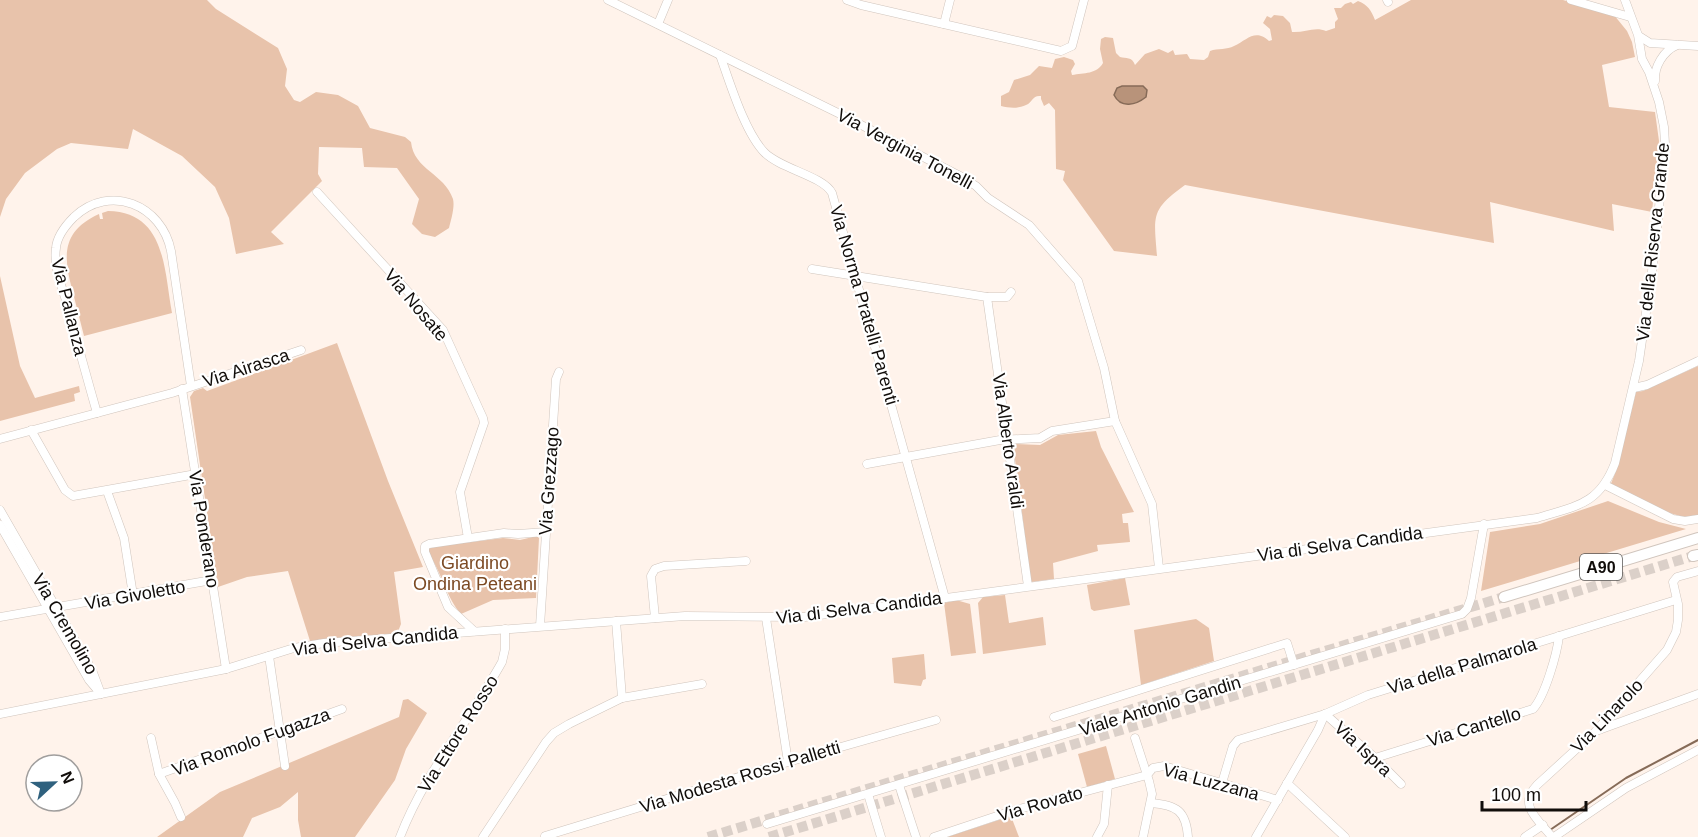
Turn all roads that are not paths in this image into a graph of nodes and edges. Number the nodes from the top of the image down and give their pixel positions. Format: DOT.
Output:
graph roads {
  1 [pos="608,0"];
  2 [pos="668,0"];
  3 [pos="847,0"];
  4 [pos="950,0"];
  5 [pos="1084,0"];
  6 [pos="1571,0"];
  7 [pos="1623,0"];
  8 [pos="1610,11"];
  9 [pos="1630,17"];
  10 [pos="658,24"];
  11 [pos="944,24"];
  12 [pos="1638,34"];
  13 [pos="1678,45"];
  14 [pos="1698,46"];
  15 [pos="720,55"];
  16 [pos="1657,96"];
  17 [pos="317,192"];
  18 [pos="812,269"];
  19 [pos="856,276"];
  20 [pos="1011,292"];
  21 [pos="987,297"];
  22 [pos="301,350"];
  23 [pos="1698,361"];
  24 [pos="559,372"];
  25 [pos="191,386"];
  26 [pos="1634,388"];
  27 [pos="182,389"];
  28 [pos="97,413"];
  29 [pos="1115,422"];
  30 [pos="31,430"];
  31 [pos="0,438"];
  32 [pos="1008,439"];
  33 [pos="907,457"];
  34 [pos="867,464"];
  35 [pos="196,474"];
  36 [pos="1605,485"];
  37 [pos="107,491"];
  38 [pos="0,510"];
  39 [pos="1698,519"];
  40 [pos="1484,524"];
  41 [pos="0,525"];
  42 [pos="546,532"];
  43 [pos="468,538"];
  44 [pos="1698,538"];
  45 [pos="746,561"];
  46 [pos="1159,568"];
  47 [pos="1698,571"];
  48 [pos="212,580"];
  49 [pos="1028,586"];
  50 [pos="133,595"];
  51 [pos="1504,597"];
  52 [pos="945,598"];
  53 [pos="1676,600"];
  54 [pos="53,610"];
  55 [pos="0,617"];
  56 [pos="655,618"];
  57 [pos="766,618"];
  58 [pos="616,621"];
  59 [pos="540,626"];
  60 [pos="505,629"];
  61 [pos="474,631"];
  62 [pos="1559,636"];
  63 [pos="269,656"];
  64 [pos="1294,665"];
  65 [pos="226,669"];
  66 [pos="702,684"];
  67 [pos="101,694"];
  68 [pos="1698,694"];
  69 [pos="622,698"];
  70 [pos="342,709"];
  71 [pos="0,714"];
  72 [pos="1325,714"];
  73 [pos="1054,717"];
  74 [pos="936,720"];
  75 [pos="280,730"];
  76 [pos="1596,731"];
  77 [pos="151,738"];
  78 [pos="1135,738"];
  79 [pos="1698,750"];
  80 [pos="1375,758"];
  81 [pos="788,762"];
  82 [pos="285,766"];
  83 [pos="159,774"];
  84 [pos="1148,775"];
  85 [pos="1222,783"];
  86 [pos="1287,783"];
  87 [pos="1401,784"];
  88 [pos="899,785"];
  89 [pos="1107,785"];
  90 [pos="868,794"];
  91 [pos="1278,800"];
  92 [pos="1151,803"];
  93 [pos="181,817"];
  94 [pos="767,824"];
  95 [pos="1543,825"];
  96 [pos="545,836"];
  97 [pos="400,837"];
  98 [pos="483,837"];
  99 [pos="881,837"];
  100 [pos="916,837"];
  101 [pos="934,837"];
  102 [pos="1097,837"];
  103 [pos="1143,837"];
  104 [pos="1188,837"];
  105 [pos="1256,837"];
  106 [pos="1345,837"];
  107 [pos="1526,837"];
  108 [pos="1553,837"];
  1 -- 10 [label="street, Via Verginia Tonelli"];
  2 -- 10 [label="street"];
  3 -- 11 [label="street"];
  4 -- 11 [label="street"];
  5 -- 11 [label="street"];
  6 -- 8 [label="street"];
  7 -- 8 [label="street"];
  7 -- 9 [label="street, Via della Riserva Grande"];
  8 -- 9 [label="street"];
  9 -- 12 [label="street, Via della Riserva Grande"];
  10 -- 15 [label="street, Via Verginia Tonelli"];
  12 -- 13 [label="street"];
  12 -- 16 [label="street, Via della Riserva Grande"];
  13 -- 14 [label="street"];
  13 -- 16 [label="street"];
  15 -- 19 [label="street, Via Norma Pratelli Parenti"];
  15 -- 29 [label="street, Via Verginia Tonelli"];
  16 -- 26 [label="street, Via della Riserva Grande"];
  17 -- 43 [label="street, Via Nosate"];
  18 -- 19 [label="street"];
  19 -- 21 [label="street"];
  19 -- 33 [label="street, Via Norma Pratelli Parenti"];
  20 -- 21 [label="street"];
  21 -- 32 [label="street, Via Alberto Araldi"];
  22 -- 25 [label="street, Via Airasca"];
  23 -- 26 [label="street"];
  24 -- 42 [label="street, Via Grezzago"];
  25 -- 27 [label="street"];
  25 -- 28 [label="street, Via Pallanza"];
  26 -- 36 [label="street, Via della Riserva Grande"];
  27 -- 28 [label="street"];
  27 -- 35 [label="street, Via Ponderano"];
  28 -- 30 [label="street"];
  29 -- 32 [label="street"];
  29 -- 46 [label="street, Via Verginia Tonelli"];
  30 -- 31 [label="street"];
  30 -- 37 [label="street"];
  32 -- 33 [label="street"];
  32 -- 49 [label="street, Via Alberto Araldi"];
  33 -- 34 [label="street"];
  33 -- 52 [label="street, Via Norma Pratelli Parenti"];
  35 -- 37 [label="street"];
  35 -- 48 [label="street, Via Ponderano"];
  36 -- 39 [label="street"];
  36 -- 40 [label="street, Via di Selva Candida"];
  37 -- 50 [label="street"];
  38 -- 54 [label="street, Via Cremolino"];
  40 -- 46 [label="street, Via di Selva Candida"];
  40 -- 64 [label="street, Viale Antonio Gandin"];
  41 -- 54 [label="street, Via Cremolino"];
  42 -- 43 [label="street"];
  42 -- 59 [label="street, Via Grezzago"];
  43 -- 61 [label="street"];
  44 -- 51 [label="highway, A90"];
  45 -- 56 [label="street"];
  46 -- 49 [label="street, Via di Selva Candida"];
  47 -- 53 [label="street, Via Linarolo"];
  48 -- 50 [label="street, Via Givoletto"];
  48 -- 65 [label="street, Via Ponderano"];
  49 -- 52 [label="street, Via di Selva Candida"];
  50 -- 54 [label="street, Via Givoletto"];
  52 -- 57 [label="street, Via di Selva Candida"];
  53 -- 62 [label="street, Via della Palmarola"];
  53 -- 76 [label="street, Via Linarolo"];
  54 -- 55 [label="street, Via Givoletto"];
  54 -- 67 [label="street, Via Cremolino"];
  56 -- 57 [label="street, Via di Selva Candida"];
  56 -- 58 [label="street, Via di Selva Candida"];
  57 -- 81 [label="street"];
  58 -- 59 [label="street, Via di Selva Candida"];
  58 -- 69 [label="street"];
  59 -- 60 [label="street, Via di Selva Candida"];
  60 -- 61 [label="street, Via di Selva Candida"];
  60 -- 97 [label="street, Via Ettore Rosso"];
  61 -- 63 [label="street, Via di Selva Candida"];
  62 -- 72 [label="street, Via della Palmarola"];
  62 -- 80 [label="street, Via Cantello"];
  63 -- 65 [label="street, Via di Selva Candida"];
  63 -- 75 [label="street"];
  64 -- 73 [label="street"];
  64 -- 88 [label="street, Viale Antonio Gandin"];
  65 -- 67 [label="street, Via di Selva Candida"];
  66 -- 69 [label="street"];
  67 -- 71 [label="street, Via di Selva Candida"];
  68 -- 76 [label="street"];
  69 -- 98 [label="street"];
  70 -- 75 [label="street, Via Romolo Fugazza"];
  72 -- 80 [label="street, Via Ispra"];
  72 -- 85 [label="street, Via della Palmarola"];
  72 -- 86 [label="street"];
  74 -- 81 [label="street, Via Modesta Rossi Palletti"];
  75 -- 82 [label="street"];
  75 -- 83 [label="street, Via Romolo Fugazza"];
  76 -- 95 [label="street, Via Linarolo"];
  77 -- 83 [label="street"];
  78 -- 84 [label="street"];
  79 -- 108 [label="street"];
  80 -- 87 [label="street, Via Ispra"];
  81 -- 96 [label="street, Via Modesta Rossi Palletti"];
  83 -- 93 [label="street"];
  84 -- 85 [label="street, Via Luzzana"];
  84 -- 89 [label="street, Via Rovato"];
  84 -- 92 [label="street"];
  85 -- 91 [label="street, Via Luzzana"];
  86 -- 91 [label="street"];
  86 -- 106 [label="street"];
  88 -- 90 [label="street, Viale Antonio Gandin"];
  88 -- 100 [label="street"];
  89 -- 101 [label="street, Via Rovato"];
  89 -- 102 [label="street"];
  90 -- 94 [label="street, Viale Antonio Gandin"];
  90 -- 99 [label="street"];
  91 -- 105 [label="street"];
  92 -- 103 [label="street"];
  92 -- 104 [label="street"];
  95 -- 107 [label="street"];
  95 -- 108 [label="street, Via Linarolo"];
}
